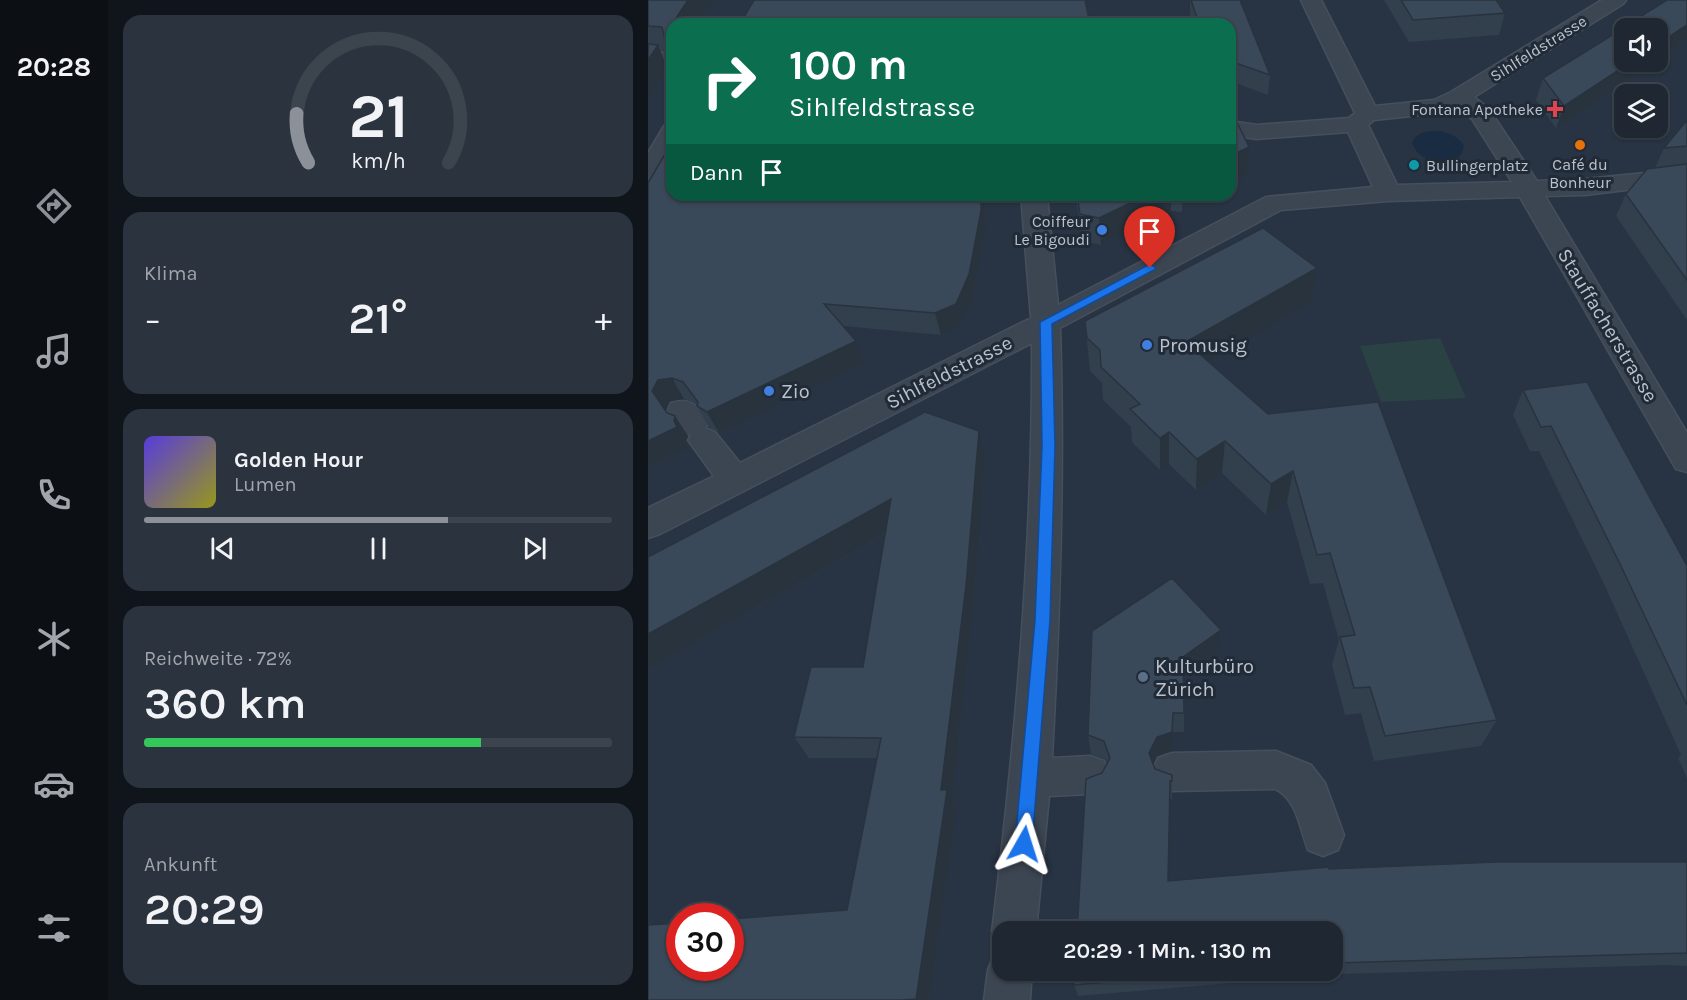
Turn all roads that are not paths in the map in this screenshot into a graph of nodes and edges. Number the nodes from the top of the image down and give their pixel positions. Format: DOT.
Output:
graph roads {
  1 [pos="1311,0"];
  2 [pos="1616,0"];
  3 [pos="648,58"];
  4 [pos="666,60"];
  5 [pos="1459,97"];
  6 [pos="1361,119"];
  7 [pos="1236,129"];
  8 [pos="666,142"];
  9 [pos="648,176"];
  10 [pos="1687,179"];
  11 [pos="1528,189"];
  12 [pos="1388,193"];
  13 [pos="1035,201"];
  14 [pos="1046,322"];
  15 [pos="693,425"];
  16 [pos="1687,460"];
  17 [pos="735,480"];
  18 [pos="648,524"];
  19 [pos="1172,772"];
  20 [pos="1090,775"];
  21 [pos="1031,778"];
  22 [pos="1323,835"];
  23 [pos="1015,921"];
  24 [pos="1009,981"];
  25 [pos="1007,1000"];
  1 -- 6 [label="street"];
  2 -- 5 [label="street, Sihlfeldstrasse"];
  3 -- 4 [label="street"];
  5 -- 6 [label="street"];
  5 -- 11 [label="street"];
  6 -- 7 [label="street"];
  6 -- 12 [label="street"];
  8 -- 9 [label="street"];
  10 -- 11 [label="street"];
  11 -- 12 [label="street"];
  11 -- 16 [label="street, Stauffacherstrasse"];
  12 -- 14 [label="street, Sihlfeldstrasse"];
  13 -- 14 [label="street"];
  14 -- 17 [label="street, Sihlfeldstrasse"];
  14 -- 21 [label="street"];
  15 -- 17 [label="street"];
  17 -- 18 [label="street, Sihlfeldstrasse"];
  19 -- 22 [label="street"];
  20 -- 21 [label="street"];
  21 -- 23 [label="street"];
  24 -- 25 [label="street"];
}
